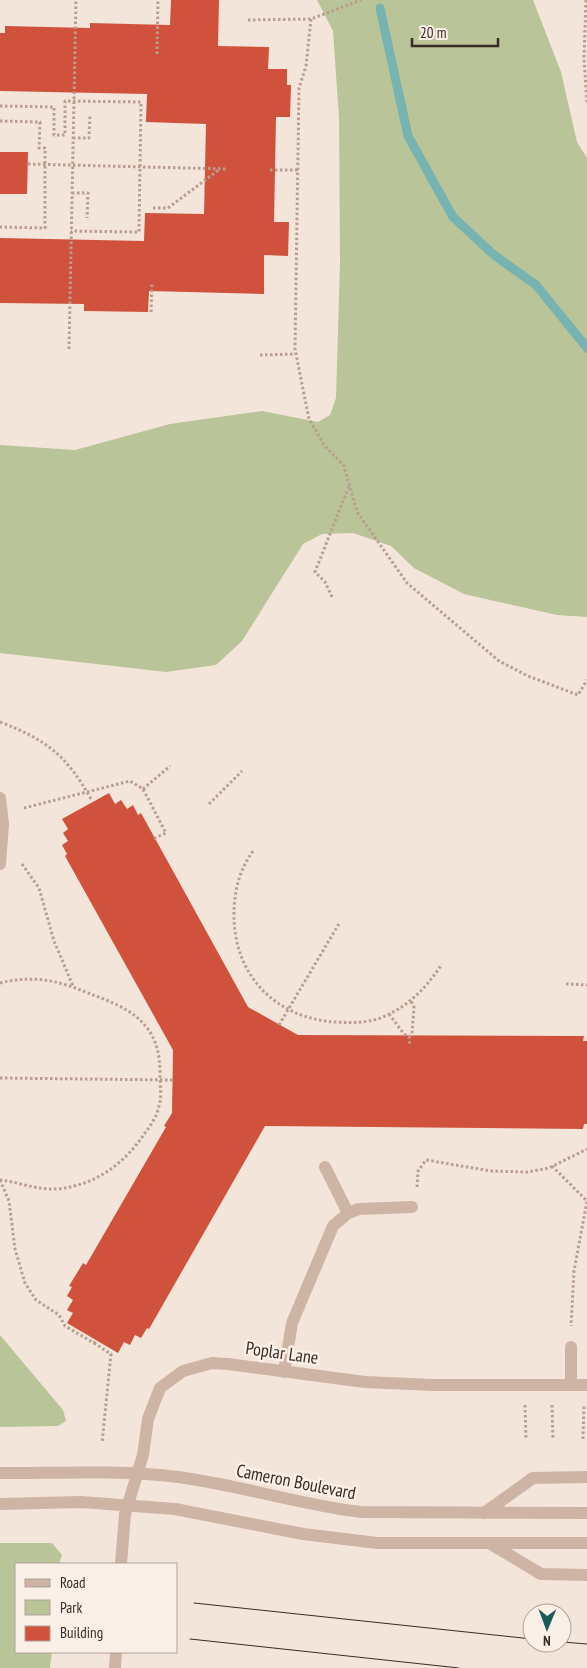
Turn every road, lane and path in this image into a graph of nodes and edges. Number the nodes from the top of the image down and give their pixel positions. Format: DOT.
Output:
graph roads {
  1 [pos="76,0"];
  2 [pos="158,0"];
  3 [pos="362,0"];
  4 [pos="586,0"];
  5 [pos="311,19"];
  6 [pos="248,20"];
  7 [pos="157,54"];
  8 [pos="586,84"];
  9 [pos="74,101"];
  10 [pos="587,103"];
  11 [pos="0,106"];
  12 [pos="90,114"];
  13 [pos="0,121"];
  14 [pos="73,138"];
  15 [pos="28,164"];
  16 [pos="45,165"];
  17 [pos="73,165"];
  18 [pos="140,167"];
  19 [pos="220,169"];
  20 [pos="226,169"];
  21 [pos="270,170"];
  22 [pos="299,170"];
  23 [pos="72,193"];
  24 [pos="152,208"];
  25 [pos="87,218"];
  26 [pos="0,227"];
  27 [pos="71,231"];
  28 [pos="152,282"];
  29 [pos="152,312"];
  30 [pos="69,349"];
  31 [pos="296,354"];
  32 [pos="260,355"];
  33 [pos="350,485"];
  34 [pos="332,597"];
  35 [pos="587,680"];
  36 [pos="0,722"];
  37 [pos="170,766"];
  38 [pos="242,771"];
  39 [pos="143,789"];
  40 [pos="87,792"];
  41 [pos="0,798"];
  42 [pos="91,799"];
  43 [pos="209,804"];
  44 [pos="24,808"];
  45 [pos="152,840"];
  46 [pos="253,851"];
  47 [pos="0,864"];
  48 [pos="22,864"];
  49 [pos="340,922"];
  50 [pos="442,964"];
  51 [pos="0,983"];
  52 [pos="566,984"];
  53 [pos="587,985"];
  54 [pos="73,986"];
  55 [pos="411,1001"];
  56 [pos="289,1009"];
  57 [pos="389,1014"];
  58 [pos="279,1025"];
  59 [pos="409,1037"];
  60 [pos="410,1046"];
  61 [pos="0,1078"];
  62 [pos="160,1080"];
  63 [pos="173,1080"];
  64 [pos="587,1149"];
  65 [pos="552,1166"];
  66 [pos="325,1167"];
  67 [pos="0,1180"];
  68 [pos="417,1191"];
  69 [pos="412,1207"];
  70 [pos="348,1213"];
  71 [pos="571,1327"];
  72 [pos="571,1347"];
  73 [pos="284,1372"];
  74 [pos="581,1385"];
  75 [pos="525,1386"];
  76 [pos="552,1386"];
  77 [pos="526,1439"];
  78 [pos="553,1439"];
  79 [pos="583,1439"];
  80 [pos="102,1443"];
  81 [pos="0,1473"];
  82 [pos="138,1474"];
  83 [pos="587,1477"];
  84 [pos="0,1504"];
  85 [pos="128,1505"];
  86 [pos="484,1513"];
  87 [pos="587,1514"];
  88 [pos="587,1543"];
  89 [pos="491,1544"];
  90 [pos="121,1563"];
  91 [pos="587,1575"];
  92 [pos="116,1653"];
  93 [pos="115,1668"];
  1 -- 9 [label="path"];
  2 -- 7 [label="path"];
  3 -- 5 [label="path"];
  4 -- 8 [label="path"];
  5 -- 6 [label="path"];
  5 -- 22 [label="path"];
  8 -- 10 [label="path"];
  9 -- 11 [label="path"];
  9 -- 14 [label="path"];
  9 -- 18 [label="path"];
  12 -- 14 [label="path"];
  13 -- 16 [label="path"];
  14 -- 17 [label="path"];
  15 -- 16 [label="path"];
  16 -- 17 [label="path"];
  16 -- 26 [label="path"];
  17 -- 18 [label="path"];
  17 -- 23 [label="path"];
  18 -- 19 [label="path"];
  18 -- 27 [label="path"];
  19 -- 20 [label="path"];
  19 -- 24 [label="path"];
  21 -- 22 [label="path"];
  22 -- 31 [label="path"];
  23 -- 25 [label="path"];
  23 -- 27 [label="path"];
  27 -- 30 [label="path"];
  28 -- 29 [label="path"];
  31 -- 32 [label="path"];
  31 -- 33 [label="path"];
  33 -- 34 [label="path"];
  33 -- 35 [label="path"];
  36 -- 40 [label="path"];
  37 -- 39 [label="path"];
  38 -- 43 [label="path"];
  39 -- 40 [label="path"];
  39 -- 45 [label="path"];
  40 -- 42 [label="path"];
  40 -- 44 [label="path"];
  41 -- 47 [label="street"];
  46 -- 56 [label="path"];
  48 -- 54 [label="path"];
  49 -- 56 [label="path"];
  50 -- 55 [label="path"];
  51 -- 54 [label="path"];
  52 -- 53 [label="path"];
  54 -- 62 [label="path"];
  55 -- 57 [label="path"];
  55 -- 59 [label="path"];
  56 -- 57 [label="path"];
  56 -- 58 [label="path"];
  57 -- 59 [label="path"];
  59 -- 60 [label="path"];
  61 -- 62 [label="path"];
  62 -- 63 [label="path"];
  62 -- 67 [label="path"];
  64 -- 65 [label="path"];
  65 -- 68 [label="path"];
  65 -- 71 [label="path"];
  66 -- 70 [label="street"];
  67 -- 80 [label="path"];
  69 -- 70 [label="street"];
  70 -- 73 [label="street"];
  72 -- 74 [label="street"];
  73 -- 75 [label="street, Poplar Lane"];
  73 -- 82 [label="street, Poplar Lane"];
  74 -- 76 [label="street, Poplar Lane"];
  74 -- 79 [label="path"];
  75 -- 76 [label="street, Poplar Lane"];
  75 -- 77 [label="path"];
  76 -- 78 [label="path"];
  81 -- 82 [label="street, Cameron Boulevard"];
  82 -- 85 [label="street, Poplar Lane"];
  82 -- 86 [label="street, Cameron Boulevard"];
  83 -- 86 [label="street"];
  84 -- 85 [label="street"];
  85 -- 89 [label="street"];
  85 -- 90 [label="street, Poplar Lane"];
  86 -- 87 [label="street, Cameron Boulevard"];
  88 -- 89 [label="street"];
  89 -- 91 [label="street"];
  92 -- 93 [label="street"];
}
